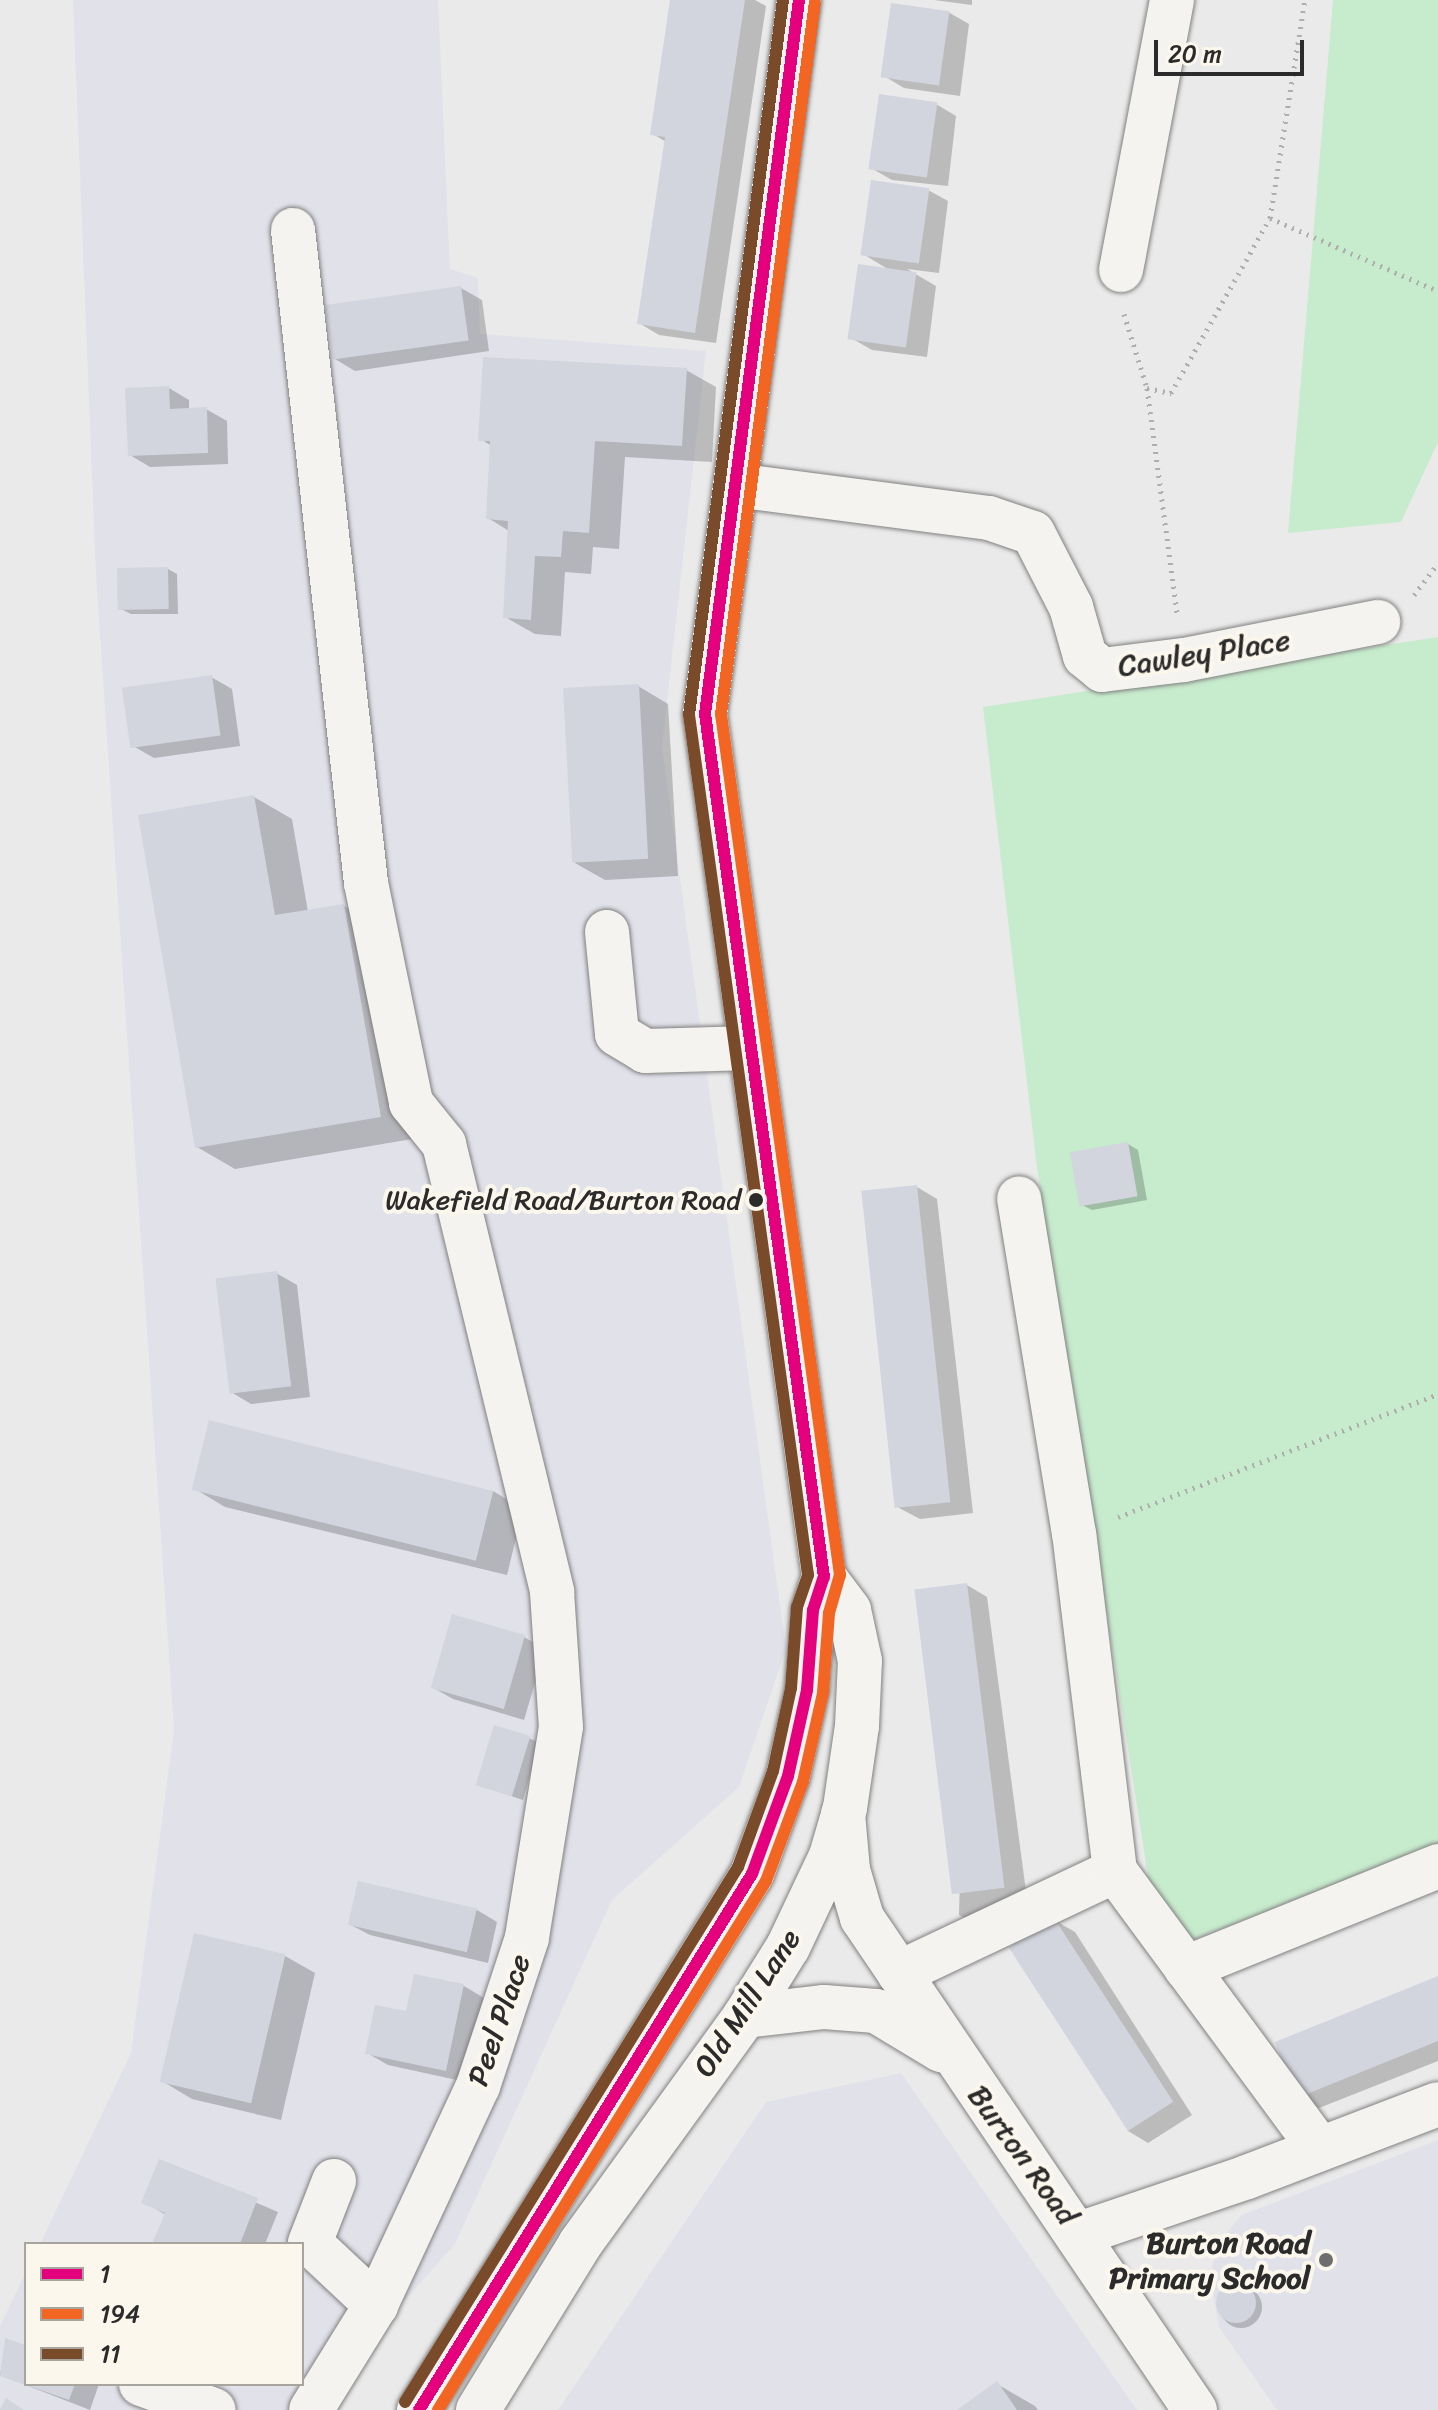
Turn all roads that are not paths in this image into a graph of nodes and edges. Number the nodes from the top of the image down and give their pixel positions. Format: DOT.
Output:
graph roads {
  1 [pos="799,0"];
  2 [pos="1172,0"];
  3 [pos="293,230"];
  4 [pos="1121,270"];
  5 [pos="735,485"];
  6 [pos="1378,622"];
  7 [pos="607,932"];
  8 [pos="751,1048"];
  9 [pos="1019,1198"];
  10 [pos="824,1577"];
  11 [pos="843,1814"];
  12 [pos="1438,1866"];
  13 [pos="1115,1871"];
  14 [pos="1186,1968"];
  15 [pos="899,1973"];
  16 [pos="745,2016"];
  17 [pos="955,2061"];
  18 [pos="1438,2104"];
  19 [pos="1320,2149"];
  20 [pos="334,2181"];
  21 [pos="1079,2234"];
  22 [pos="376,2305"];
  23 [pos="147,2386"];
  24 [pos="214,2410"];
  25 [pos="311,2410"];
  26 [pos="419,2410"];
  27 [pos="478,2410"];
  28 [pos="1195,2410"];
  1 -- 5 [label="main road"];
  2 -- 4 [label="main road"];
  3 -- 22 [label="main road, Peel Place"];
  5 -- 6 [label="main road, Cawley Place"];
  5 -- 8 [label="main road"];
  7 -- 8 [label="main road"];
  8 -- 10 [label="main road"];
  9 -- 13 [label="main road"];
  10 -- 11 [label="main road, Old Mill Lane"];
  10 -- 26 [label="main road, Old Mill Lane"];
  11 -- 15 [label="main road, Burton Road"];
  11 -- 16 [label="main road, Old Mill Lane"];
  12 -- 14 [label="main road"];
  13 -- 14 [label="main road"];
  13 -- 15 [label="main road"];
  14 -- 19 [label="main road"];
  15 -- 17 [label="main road, Burton Road"];
  16 -- 17 [label="main road, Burton Road"];
  16 -- 27 [label="main road, Old Mill Lane"];
  17 -- 21 [label="main road, Burton Road"];
  18 -- 19 [label="main road"];
  19 -- 21 [label="main road"];
  20 -- 22 [label="main road"];
  21 -- 28 [label="main road, Burton Road"];
  22 -- 25 [label="main road, Peel Place"];
  23 -- 24 [label="main road"];
}
